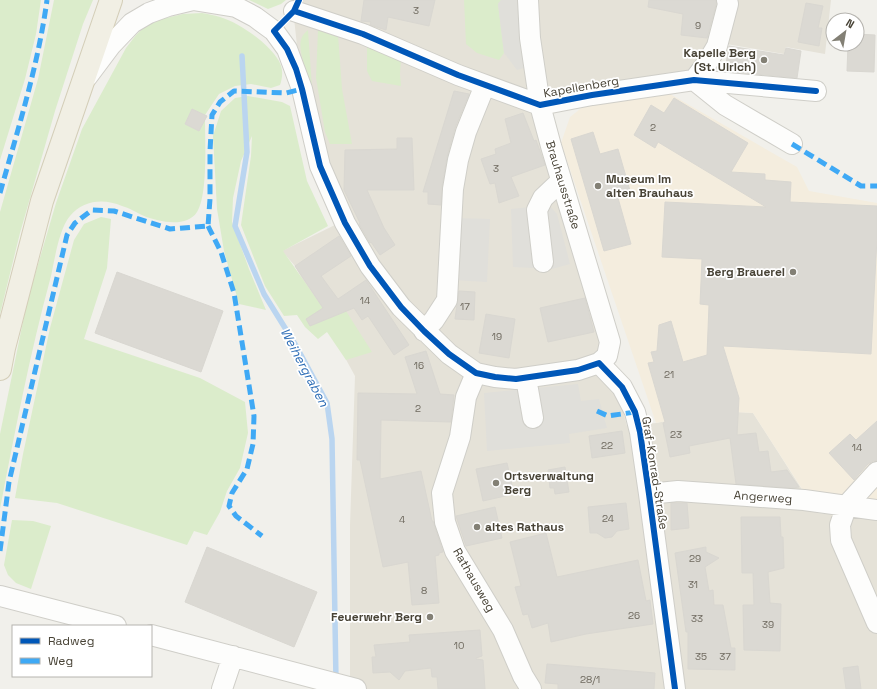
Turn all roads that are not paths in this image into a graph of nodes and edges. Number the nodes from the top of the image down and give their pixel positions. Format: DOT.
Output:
graph roads {
  1 [pos="111,0"];
  2 [pos="193,0"];
  3 [pos="528,0"];
  4 [pos="727,0"];
  5 [pos="232,3"];
  6 [pos="297,6"];
  7 [pos="274,31"];
  8 [pos="694,80"];
  9 [pos="82,83"];
  10 [pos="484,85"];
  11 [pos="816,91"];
  12 [pos="540,105"];
  13 [pos="792,144"];
  14 [pos="561,181"];
  15 [pos="543,262"];
  16 [pos="424,331"];
  17 [pos="599,363"];
  18 [pos="0,369"];
  19 [pos="476,372"];
  20 [pos="526,378"];
  21 [pos="533,418"];
  22 [pos="876,474"];
  23 [pos="649,494"];
  24 [pos="847,505"];
  25 [pos="877,510"];
  26 [pos="0,596"];
  27 [pos="877,623"];
  28 [pos="112,625"];
  29 [pos="152,635"];
  30 [pos="233,656"];
  31 [pos="350,688"];
  32 [pos="222,689"];
  33 [pos="531,689"];
  34 [pos="675,689"];
  1 -- 9 [label="main road"];
  2 -- 5 [label="street"];
  2 -- 9 [label="street"];
  3 -- 12 [label="street, Brauhausstraße"];
  4 -- 8 [label="street"];
  5 -- 7 [label="street"];
  6 -- 7 [label="street"];
  6 -- 10 [label="street, Kapellenberg"];
  7 -- 16 [label="street"];
  8 -- 11 [label="street, Kapellenberg"];
  8 -- 12 [label="street, Kapellenberg"];
  8 -- 13 [label="street"];
  9 -- 18 [label="main road"];
  10 -- 12 [label="street, Kapellenberg"];
  10 -- 16 [label="street"];
  12 -- 14 [label="street, Brauhausstraße"];
  14 -- 15 [label="street"];
  14 -- 17 [label="street, Brauhausstraße"];
  16 -- 19 [label="street"];
  17 -- 20 [label="street"];
  17 -- 23 [label="street, Graf-Konrad-Straße"];
  19 -- 20 [label="street"];
  19 -- 33 [label="street, Rathausweg"];
  20 -- 21 [label="street"];
  22 -- 24 [label="street"];
  23 -- 24 [label="street, Angerweg"];
  23 -- 34 [label="street, Graf-Konrad-Straße"];
  24 -- 25 [label="street, Angerweg"];
  24 -- 27 [label="street"];
  26 -- 28 [label="street"];
  29 -- 30 [label="street"];
  30 -- 31 [label="street"];
  30 -- 32 [label="street"];
}
